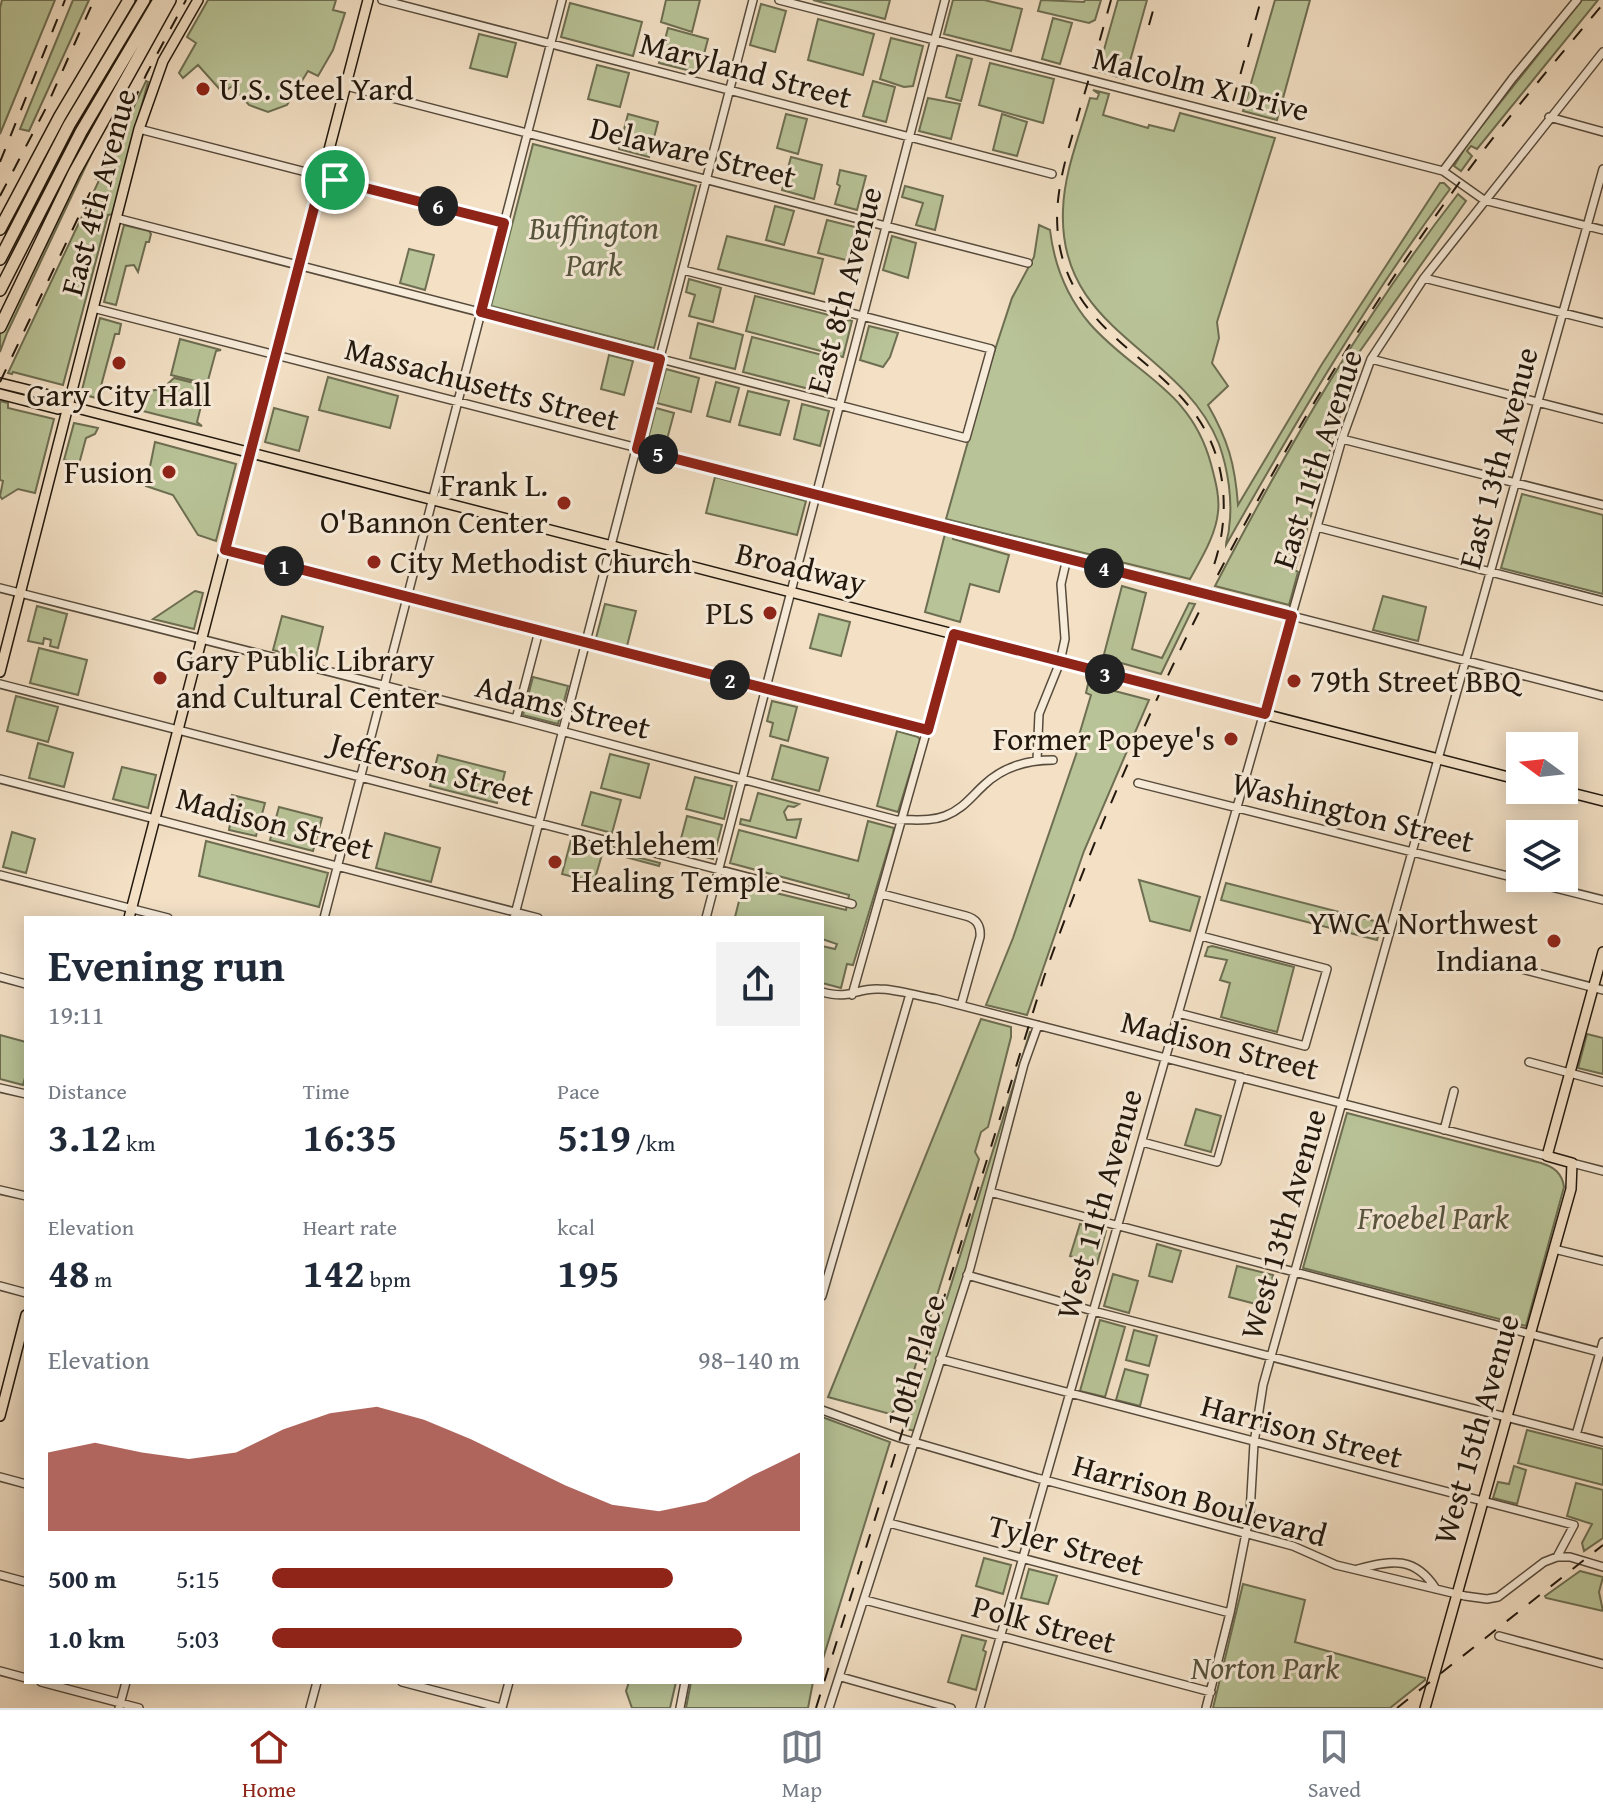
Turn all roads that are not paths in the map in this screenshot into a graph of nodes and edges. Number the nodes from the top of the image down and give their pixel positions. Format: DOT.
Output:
graph roads {
  1 [pos="129,0"];
  2 [pos="144,0"];
  3 [pos="159,0"];
  4 [pos="170,0"];
  5 [pos="198,0"];
  6 [pos="368,0"];
  7 [pos="382,0"];
  8 [pos="562,0"];
  9 [pos="753,0"];
  10 [pos="779,0"];
  11 [pos="945,0"];
  12 [pos="1577,0"];
  13 [pos="934,40"];
  14 [pos="551,43"];
  15 [pos="1603,52"];
  16 [pos="346,86"];
  17 [pos="730,90"];
  18 [pos="1549,117"];
  19 [pos="139,129"];
  20 [pos="1603,132"];
  21 [pos="527,134"];
  22 [pos="909,137"];
  23 [pos="1603,169"];
  24 [pos="1443,171"];
  25 [pos="1052,174"];
  26 [pos="322,177"];
  27 [pos="706,180"];
  28 [pos="1484,200"];
  29 [pos="116,218"];
  30 [pos="504,223"];
  31 [pos="886,226"];
  32 [pos="1587,226"];
  33 [pos="0,229"];
  34 [pos="1603,230"];
  35 [pos="0,259"];
  36 [pos="1028,263"];
  37 [pos="299,265"];
  38 [pos="683,270"];
  39 [pos="1424,278"];
  40 [pos="0,290"];
  41 [pos="93,308"];
  42 [pos="481,312"];
  43 [pos="1563,313"];
  44 [pos="863,315"];
  45 [pos="1603,323"];
  46 [pos="0,327"];
  47 [pos="276,355"];
  48 [pos="660,359"];
  49 [pos="1371,359"];
  50 [pos="0,383"];
  51 [pos="0,394"];
  52 [pos="458,402"];
  53 [pos="1538,402"];
  54 [pos="839,405"];
  55 [pos="69,406"];
  56 [pos="1603,419"];
  57 [pos="1342,439"];
  58 [pos="637,449"];
  59 [pos="250,453"];
  60 [pos="1516,483"];
  61 [pos="816,495"];
  62 [pos="432,500"];
  63 [pos="1603,505"];
  64 [pos="1317,527"];
  65 [pos="611,546"];
  66 [pos="225,550"];
  67 [pos="1067,558"];
  68 [pos="1491,572"];
  69 [pos="0,588"];
  70 [pos="20,593"];
  71 [pos="791,593"];
  72 [pos="407,597"];
  73 [pos="1603,601"];
  74 [pos="1292,616"];
  75 [pos="539,631"];
  76 [pos="954,634"];
  77 [pos="202,640"];
  78 [pos="586,643"];
  79 [pos="1467,661"];
  80 [pos="1060,662"];
  81 [pos="0,672"];
  82 [pos="0,684"];
  83 [pos="384,687"];
  84 [pos="767,689"];
  85 [pos="1603,696"];
  86 [pos="1265,714"];
  87 [pos="516,719"];
  88 [pos="179,729"];
  89 [pos="928,730"];
  90 [pos="563,732"];
  91 [pos="1440,759"];
  92 [pos="1037,760"];
  93 [pos="1053,760"];
  94 [pos="361,776"];
  95 [pos="1506,776"];
  96 [pos="0,779"];
  97 [pos="743,779"];
  98 [pos="1138,783"];
  99 [pos="1578,795"];
  100 [pos="1603,801"];
  101 [pos="1238,808"];
  102 [pos="155,819"];
  103 [pos="903,819"];
  104 [pos="539,822"];
  105 [pos="1413,852"];
  106 [pos="337,866"];
  107 [pos="719,869"];
  108 [pos="0,875"];
  109 [pos="1506,876"];
  110 [pos="1571,892"];
  111 [pos="882,894"];
  112 [pos="1603,900"];
  113 [pos="852,904"];
  114 [pos="130,913"];
  115 [pos="515,915"];
  116 [pos="153,916"];
  117 [pos="324,916"];
  118 [pos="707,916"];
  119 [pos="1201,936"];
  120 [pos="1603,952"];
  121 [pos="1506,965"];
  122 [pos="0,977"];
  123 [pos="24,983"];
  124 [pos="1598,988"];
  125 [pos="824,992"];
  126 [pos="910,994"];
  127 [pos="852,995"];
  128 [pos="961,1005"];
  129 [pos="1178,1013"];
  130 [pos="1038,1025"];
  131 [pos="1165,1058"];
  132 [pos="1529,1062"];
  133 [pos="1570,1073"];
  134 [pos="1241,1077"];
  135 [pos="1603,1082"];
  136 [pos="0,1088"];
  137 [pos="1454,1091"];
  138 [pos="24,1094"];
  139 [pos="1342,1103"];
  140 [pos="1444,1130"];
  141 [pos="1142,1142"];
  142 [pos="1547,1156"];
  143 [pos="1572,1163"];
  144 [pos="1603,1171"];
  145 [pos="0,1190"];
  146 [pos="990,1192"];
  147 [pos="24,1196"];
  148 [pos="1118,1227"];
  149 [pos="1554,1249"];
  150 [pos="1603,1261"];
  151 [pos="1294,1273"];
  152 [pos="967,1275"];
  153 [pos="0,1286"];
  154 [pos="824,1289"];
  155 [pos="24,1292"];
  156 [pos="1093,1311"];
  157 [pos="24,1321"];
  158 [pos="1530,1334"];
  159 [pos="1603,1342"];
  160 [pos="1602,1352"];
  161 [pos="1271,1357"];
  162 [pos="940,1359"];
  163 [pos="4,1382"];
  164 [pos="1069,1395"];
  165 [pos="824,1411"];
  166 [pos="0,1416"];
  167 [pos="1507,1417"];
  168 [pos="1576,1435"];
  169 [pos="914,1442"];
  170 [pos="1603,1442"];
  171 [pos="1254,1443"];
  172 [pos="0,1477"];
  173 [pos="1045,1480"];
  174 [pos="24,1483"];
  175 [pos="1483,1503"];
  176 [pos="889,1523"];
  177 [pos="1245,1534"];
  178 [pos="1557,1557"];
  179 [pos="1023,1558"];
  180 [pos="1603,1567"];
  181 [pos="1355,1570"];
  182 [pos="0,1575"];
  183 [pos="24,1581"];
  184 [pos="1436,1589"];
  185 [pos="1456,1594"];
  186 [pos="865,1600"];
  187 [pos="1230,1613"];
  188 [pos="1499,1636"];
  189 [pos="1000,1638"];
  190 [pos="1603,1664"];
  191 [pos="0,1671"];
  192 [pos="24,1677"];
  193 [pos="841,1677"];
  194 [pos="48,1684"];
  195 [pos="126,1684"];
  196 [pos="316,1684"];
  197 [pos="410,1684"];
  198 [pos="508,1684"];
  199 [pos="685,1684"];
  200 [pos="1211,1692"];
  201 [pos="120,1706"];
  202 [pos="139,1708"];
  203 [pos="310,1708"];
  204 [pos="502,1708"];
  205 [pos="680,1708"];
  206 [pos="829,1708"];
  207 [pos="951,1708"];
  208 [pos="980,1708"];
  209 [pos="1206,1708"];
  210 [pos="1425,1708"];
  1 -- 33 [label="highway"];
  2 -- 35 [label="highway"];
  3 -- 40 [label="highway"];
  4 -- 46 [label="highway"];
  5 -- 19 [label="main road, East 4th Avenue"];
  6 -- 16 [label="main road"];
  7 -- 14 [label="street, Maryland Street"];
  8 -- 14 [label="street"];
  9 -- 17 [label="street"];
  10 -- 13 [label="street, Malcolm X Drive"];
  11 -- 13 [label="street, East 8th Avenue"];
  12 -- 24 [label="street"];
  13 -- 22 [label="street, East 8th Avenue"];
  13 -- 24 [label="street, Malcolm X Drive"];
  14 -- 17 [label="street, Maryland Street"];
  14 -- 21 [label="street"];
  15 -- 18 [label="street, East 11th Avenue"];
  16 -- 21 [label="street, Delaware Street"];
  16 -- 26 [label="main road"];
  17 -- 22 [label="street, Maryland Street"];
  17 -- 27 [label="street"];
  18 -- 20 [label="street"];
  18 -- 28 [label="street, East 11th Avenue"];
  19 -- 26 [label="street"];
  19 -- 29 [label="main road, East 4th Avenue"];
  21 -- 27 [label="street, Delaware Street"];
  21 -- 30 [label="street"];
  22 -- 25 [label="street, Maryland Street"];
  22 -- 31 [label="street, East 8th Avenue"];
  23 -- 32 [label="street, East 13th Avenue"];
  24 -- 28 [label="street, Malcolm X Drive"];
  26 -- 30 [label="street"];
  26 -- 37 [label="main road"];
  27 -- 31 [label="street, Delaware Street"];
  27 -- 38 [label="street"];
  28 -- 32 [label="street, Malcolm X Drive"];
  28 -- 39 [label="street, East 11th Avenue"];
  29 -- 37 [label="street"];
  29 -- 41 [label="main road, East 4th Avenue"];
  30 -- 42 [label="street"];
  31 -- 36 [label="street, Delaware Street"];
  31 -- 44 [label="street, East 8th Avenue"];
  32 -- 34 [label="street, Malcolm X Drive"];
  32 -- 43 [label="street, East 13th Avenue"];
  37 -- 42 [label="street"];
  37 -- 47 [label="main road"];
  38 -- 44 [label="street"];
  38 -- 48 [label="street"];
  39 -- 43 [label="street"];
  39 -- 49 [label="street, East 11th Avenue"];
  41 -- 47 [label="street, Massachusetts Street"];
  41 -- 55 [label="main road, East 4th Avenue"];
  42 -- 48 [label="street"];
  42 -- 52 [label="street"];
  43 -- 45 [label="street"];
  43 -- 53 [label="street, East 13th Avenue"];
  44 -- 54 [label="street, East 8th Avenue"];
  44 -- 54 [label="street"];
  47 -- 52 [label="street, Massachusetts Street"];
  47 -- 59 [label="main road"];
  48 -- 54 [label="street"];
  48 -- 58 [label="street"];
  49 -- 53 [label="street"];
  49 -- 57 [label="street, East 11th Avenue"];
  50 -- 55 [label="main road, Broadway"];
  51 -- 55 [label="main road, Broadway"];
  52 -- 58 [label="street, Massachusetts Street"];
  52 -- 62 [label="street"];
  53 -- 56 [label="street"];
  53 -- 60 [label="street, East 13th Avenue"];
  54 -- 61 [label="street, East 8th Avenue"];
  55 -- 59 [label="main road, Broadway"];
  55 -- 70 [label="main road, East 4th Avenue"];
  57 -- 60 [label="street"];
  57 -- 64 [label="street, East 11th Avenue"];
  58 -- 61 [label="street, Massachusetts Street"];
  58 -- 65 [label="street"];
  59 -- 62 [label="main road, Broadway"];
  59 -- 66 [label="main road"];
  60 -- 63 [label="street"];
  60 -- 68 [label="street, East 13th Avenue"];
  61 -- 67 [label="street, Massachusetts Street"];
  61 -- 71 [label="street, East 8th Avenue"];
  62 -- 65 [label="main road, Broadway"];
  62 -- 72 [label="street"];
  64 -- 68 [label="street"];
  64 -- 74 [label="street, East 11th Avenue"];
  65 -- 71 [label="main road, Broadway"];
  65 -- 78 [label="street"];
  66 -- 72 [label="street"];
  66 -- 77 [label="main road"];
  67 -- 74 [label="street, Massachusetts Street"];
  67 -- 80 [label="street"];
  68 -- 73 [label="street"];
  68 -- 79 [label="street, East 13th Avenue"];
  69 -- 70 [label="street, Adams Street"];
  70 -- 77 [label="street, Adams Street"];
  70 -- 81 [label="main road, East 4th Avenue"];
  71 -- 76 [label="main road, Broadway"];
  71 -- 84 [label="street, East 8th Avenue"];
  72 -- 75 [label="street"];
  72 -- 83 [label="street"];
  74 -- 79 [label="street, Massachusetts Street"];
  74 -- 86 [label="street, East 11th Avenue"];
  75 -- 78 [label="street"];
  75 -- 87 [label="street"];
  76 -- 80 [label="main road, Broadway"];
  76 -- 89 [label="street"];
  77 -- 83 [label="street, Adams Street"];
  77 -- 88 [label="main road"];
  78 -- 84 [label="street"];
  78 -- 90 [label="street"];
  79 -- 85 [label="street, Massachusetts Street"];
  79 -- 91 [label="street, East 13th Avenue"];
  80 -- 86 [label="main road, Broadway"];
  80 -- 92 [label="street"];
  82 -- 88 [label="street, Jefferson Street"];
  83 -- 87 [label="street, Adams Street"];
  83 -- 94 [label="street"];
  84 -- 89 [label="street"];
  84 -- 97 [label="street, East 8th Avenue"];
  86 -- 91 [label="main road, Broadway"];
  86 -- 101 [label="street, West 11th Avenue"];
  87 -- 90 [label="street, Adams Street"];
  88 -- 94 [label="street, Jefferson Street"];
  88 -- 102 [label="main road"];
  89 -- 103 [label="street"];
  90 -- 97 [label="street, Adams Street"];
  90 -- 104 [label="street"];
  91 -- 95 [label="main road, Broadway"];
  91 -- 105 [label="street, West 13th Avenue"];
  92 -- 93 [label="street, Adams Street"];
  92 -- 103 [label="street, Adams Street"];
  94 -- 104 [label="street, Jefferson Street"];
  94 -- 106 [label="street"];
  96 -- 102 [label="street, Madison Street"];
  97 -- 103 [label="street, Adams Street"];
  97 -- 107 [label="street, East 8th Avenue"];
  98 -- 101 [label="street, Washington Street"];
  99 -- 100 [label="main road"];
  101 -- 105 [label="street, Washington Street"];
  101 -- 119 [label="street, West 11th Avenue"];
  102 -- 106 [label="street, Madison Street"];
  102 -- 114 [label="main road"];
  103 -- 111 [label="street"];
  104 -- 107 [label="street, Jefferson Street"];
  104 -- 115 [label="street"];
  105 -- 109 [label="street, Washington Street"];
  105 -- 139 [label="street, West 13th Avenue"];
  106 -- 115 [label="street, Madison Street"];
  106 -- 117 [label="street"];
  107 -- 113 [label="street, Jefferson Street"];
  107 -- 118 [label="street, East 8th Avenue"];
  108 -- 114 [label="street"];
  110 -- 112 [label="street, Washington Street"];
  111 -- 127 [label="street"];
  111 -- 128 [label="street"];
  114 -- 116 [label="street"];
  119 -- 129 [label="street, West 11th Avenue"];
  119 -- 129 [label="street"];
  120 -- 124 [label="main road"];
  121 -- 124 [label="street"];
  122 -- 123 [label="street"];
  124 -- 133 [label="main road"];
  125 -- 127 [label="street, Madison Street"];
  126 -- 127 [label="street, Madison Street"];
  126 -- 128 [label="street, Madison Street"];
  126 -- 154 [label="street"];
  128 -- 130 [label="street, Madison Street"];
  129 -- 131 [label="street, West 11th Avenue"];
  130 -- 131 [label="street, Madison Street"];
  130 -- 146 [label="street, 10th Place"];
  131 -- 134 [label="street, Madison Street"];
  131 -- 141 [label="street, West 11th Avenue"];
  132 -- 133 [label="street"];
  133 -- 135 [label="street"];
  133 -- 142 [label="main road"];
  134 -- 139 [label="street, Madison Street"];
  134 -- 141 [label="street"];
  136 -- 138 [label="street"];
  137 -- 140 [label="street"];
  139 -- 140 [label="street, Madison Street"];
  139 -- 151 [label="street, West 13th Avenue"];
  140 -- 142 [label="street, Madison Street"];
  141 -- 148 [label="street, West 11th Avenue"];
  142 -- 143 [label="main road, Madison Street"];
  143 -- 144 [label="street, Madison Street"];
  143 -- 149 [label="main road, West 15th Avenue"];
  145 -- 147 [label="street"];
  146 -- 148 [label="street"];
  146 -- 152 [label="street, 10th Place"];
  148 -- 151 [label="street"];
  148 -- 156 [label="street, West 11th Avenue"];
  149 -- 150 [label="street"];
  149 -- 158 [label="main road, West 15th Avenue"];
  151 -- 158 [label="street"];
  151 -- 161 [label="street, West 13th Avenue"];
  152 -- 156 [label="street"];
  152 -- 162 [label="street, 10th Place"];
  153 -- 155 [label="street"];
  156 -- 161 [label="street"];
  156 -- 164 [label="street, West 11th Avenue"];
  157 -- 163 [label="main road"];
  158 -- 160 [label="street"];
  158 -- 167 [label="main road, West 15th Avenue"];
  159 -- 160 [label="street"];
  160 -- 168 [label="street"];
  161 -- 167 [label="street"];
  161 -- 171 [label="street, West 13th Avenue"];
  162 -- 164 [label="street, Harrison Street"];
  162 -- 169 [label="street, 10th Place"];
  163 -- 166 [label="main road"];
  164 -- 171 [label="street, Harrison Street"];
  164 -- 173 [label="street, West 11th Avenue"];
  165 -- 169 [label="street, Harrison Boulevard"];
  167 -- 168 [label="street"];
  167 -- 175 [label="main road, West 15th Avenue"];
  168 -- 170 [label="street"];
  169 -- 173 [label="street, Harrison Boulevard"];
  169 -- 176 [label="street, 10th Place"];
  171 -- 175 [label="street, Harrison Street"];
  171 -- 177 [label="street, West 13th Avenue"];
  172 -- 174 [label="street"];
  173 -- 177 [label="street, Harrison Boulevard"];
  173 -- 179 [label="street, West 11th Avenue"];
  175 -- 178 [label="street, Harrison Street"];
  175 -- 185 [label="main road, West 15th Avenue"];
  176 -- 179 [label="street, Tyler Street"];
  176 -- 186 [label="street, 10th Place"];
  177 -- 181 [label="street, Harrison Boulevard"];
  177 -- 187 [label="street, West 13th Avenue"];
  178 -- 180 [label="street"];
  178 -- 185 [label="street, Harrison Boulevard"];
  179 -- 187 [label="street, Tyler Street"];
  179 -- 189 [label="street, West 11th Avenue"];
  181 -- 184 [label="street, Harrison Boulevard"];
  181 -- 184 [label="street"];
  182 -- 183 [label="street"];
  184 -- 185 [label="street, Harrison Boulevard"];
  185 -- 210 [label="main road, West 15th Avenue"];
  186 -- 189 [label="street, Polk Street"];
  186 -- 193 [label="street, 10th Place"];
  187 -- 200 [label="street, West 13th Avenue"];
  188 -- 190 [label="street"];
  189 -- 200 [label="street, Polk Street"];
  189 -- 208 [label="street, West 11th Avenue"];
  191 -- 192 [label="street"];
  193 -- 206 [label="street, 10th Place"];
  193 -- 207 [label="street"];
  194 -- 201 [label="street"];
  195 -- 201 [label="street"];
  196 -- 203 [label="street"];
  197 -- 204 [label="street"];
  198 -- 204 [label="street"];
  199 -- 205 [label="street"];
  200 -- 209 [label="street, West 13th Avenue"];
  201 -- 202 [label="street"];
}
